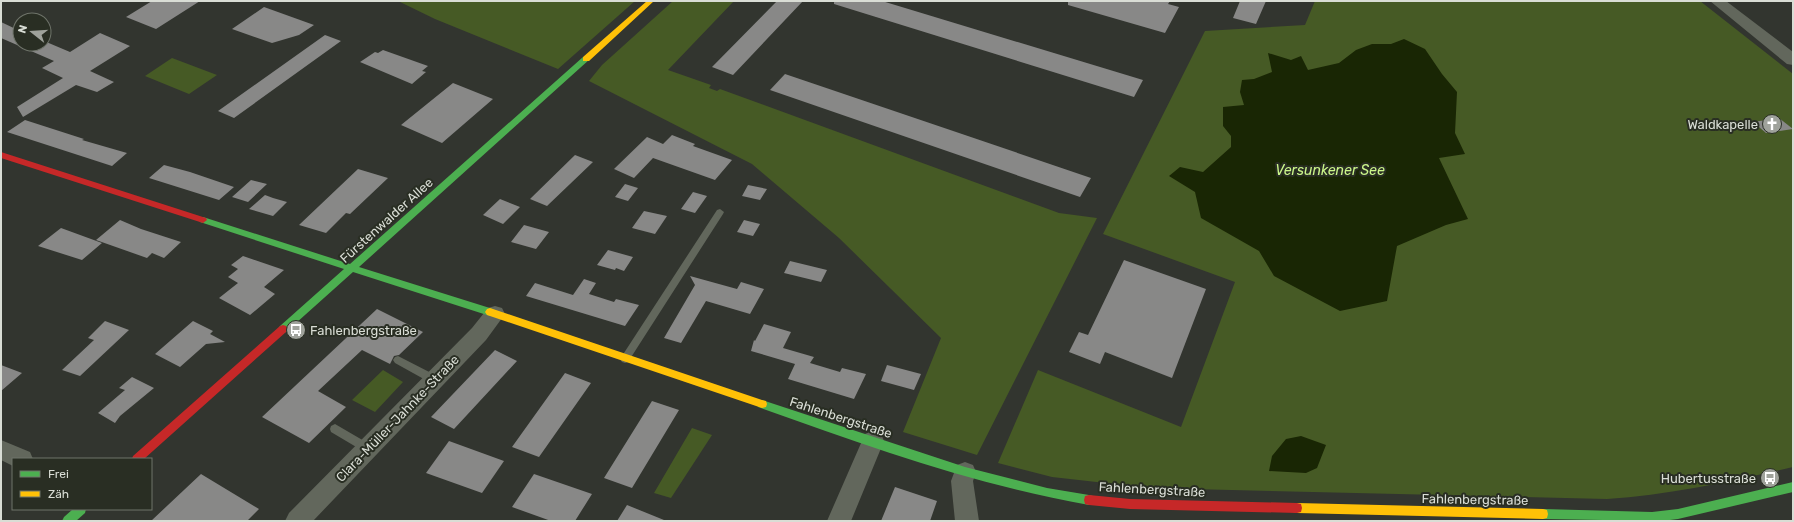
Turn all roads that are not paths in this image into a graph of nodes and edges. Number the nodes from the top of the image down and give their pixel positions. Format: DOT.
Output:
graph roads {
  1 [pos="651,1"];
  2 [pos="1717,1"];
  3 [pos="1793,60"];
  4 [pos="1,156"];
  5 [pos="720,212"];
  6 [pos="352,268"];
  7 [pos="495,314"];
  8 [pos="625,359"];
  9 [pos="398,360"];
  10 [pos="435,380"];
  11 [pos="335,430"];
  12 [pos="873,441"];
  13 [pos="367,448"];
  14 [pos="1,450"];
  15 [pos="20,458"];
  16 [pos="138,458"];
  17 [pos="965,472"];
  18 [pos="1793,487"];
  19 [pos="80,510"];
  20 [pos="1702,515"];
  21 [pos="68,521"];
  22 [pos="297,521"];
  23 [pos="839,521"];
  24 [pos="967,521"];
  1 -- 6 [label="street, Fürstenwalder Allee"];
  2 -- 3 [label="street"];
  4 -- 6 [label="street, Fahlenbergstraße"];
  5 -- 8 [label="lane"];
  6 -- 7 [label="street, Fahlenbergstraße"];
  6 -- 16 [label="street, Fürstenwalder Allee"];
  7 -- 8 [label="street, Fahlenbergstraße"];
  7 -- 10 [label="street, Clara-Müller-Jahnke-Straße"];
  8 -- 12 [label="street, Fahlenbergstraße"];
  9 -- 10 [label="lane"];
  10 -- 13 [label="street, Clara-Müller-Jahnke-Straße"];
  11 -- 13 [label="lane"];
  12 -- 17 [label="street, Fahlenbergstraße"];
  12 -- 23 [label="street"];
  13 -- 22 [label="street, Clara-Müller-Jahnke-Straße"];
  14 -- 15 [label="street"];
  17 -- 20 [label="street, Fahlenbergstraße"];
  17 -- 24 [label="street"];
  18 -- 20 [label="street"];
  19 -- 21 [label="street"];
}
